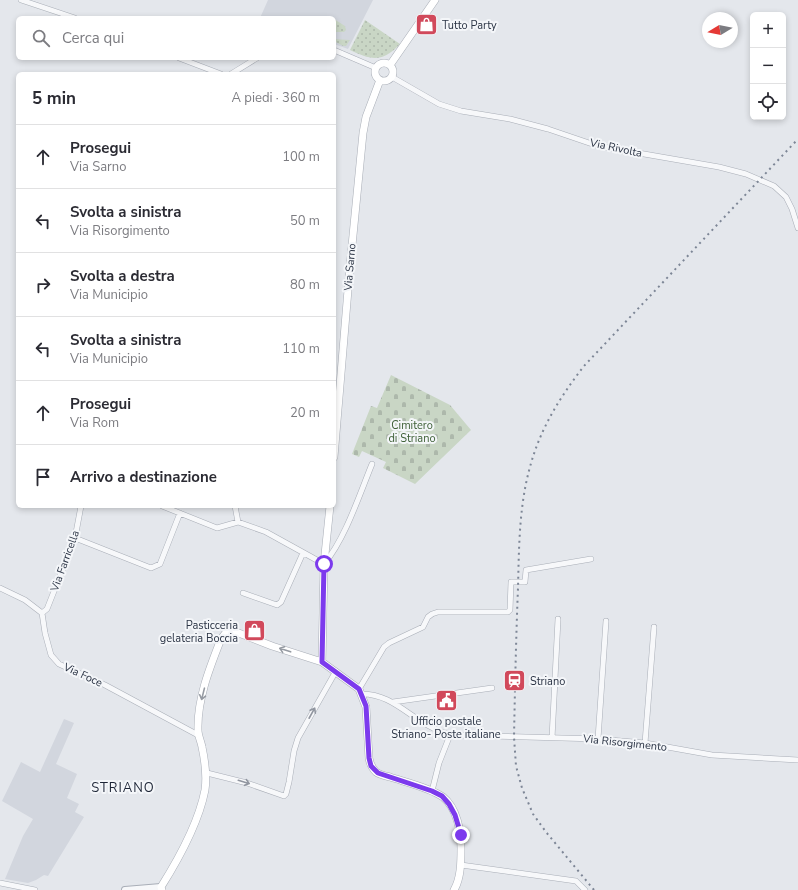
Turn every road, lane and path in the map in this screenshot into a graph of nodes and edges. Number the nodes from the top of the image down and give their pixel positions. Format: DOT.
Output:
graph roads {
  1 [pos="22,0"];
  2 [pos="435,0"];
  3 [pos="69,16"];
  4 [pos="336,51"];
  5 [pos="184,60"];
  6 [pos="254,60"];
  7 [pos="390,64"];
  8 [pos="376,68"];
  9 [pos="216,72"];
  10 [pos="234,72"];
  11 [pos="392,77"];
  12 [pos="380,80"];
  13 [pos="798,228"];
  14 [pos="336,432"];
  15 [pos="372,464"];
  16 [pos="81,508"];
  17 [pos="166,508"];
  18 [pos="235,508"];
  19 [pos="330,508"];
  20 [pos="180,514"];
  21 [pos="238,522"];
  22 [pos="75,538"];
  23 [pos="303,553"];
  24 [pos="591,559"];
  25 [pos="324,564"];
  26 [pos="0,588"];
  27 [pos="243,593"];
  28 [pos="42,613"];
  29 [pos="558,618"];
  30 [pos="606,621"];
  31 [pos="654,627"];
  32 [pos="322,662"];
  33 [pos="336,671"];
  34 [pos="492,688"];
  35 [pos="360,691"];
  36 [pos="393,702"];
  37 [pos="198,735"];
  38 [pos="450,735"];
  39 [pos="552,738"];
  40 [pos="598,739"];
  41 [pos="645,743"];
  42 [pos="798,760"];
  43 [pos="207,773"];
  44 [pos="432,791"];
  45 [pos="461,865"];
  46 [pos="0,883"];
  47 [pos="161,888"];
  48 [pos="35,890"];
  49 [pos="125,890"];
  50 [pos="454,890"];
  51 [pos="585,890"];
  1 -- 3 [label="street"];
  2 -- 7 [label="main road"];
  4 -- 8 [label="street"];
  5 -- 9 [label="street"];
  6 -- 10 [label="street"];
  7 -- 8 [label="main road"];
  7 -- 11 [label="main road"];
  8 -- 12 [label="main road"];
  11 -- 12 [label="main road"];
  11 -- 13 [label="street, Via Rivolta"];
  12 -- 14 [label="main road, Via Sarno"];
  15 -- 25 [label="street"];
  16 -- 22 [label="street, Via Farricella"];
  17 -- 20 [label="street"];
  18 -- 21 [label="street"];
  19 -- 25 [label="main road"];
  20 -- 21 [label="street"];
  20 -- 22 [label="street"];
  21 -- 23 [label="street"];
  22 -- 28 [label="street, Via Farricella"];
  23 -- 25 [label="street"];
  23 -- 27 [label="street"];
  24 -- 35 [label="street"];
  25 -- 32 [label="main road"];
  26 -- 28 [label="street"];
  28 -- 37 [label="street, Via Foce"];
  29 -- 39 [label="street"];
  30 -- 40 [label="street"];
  31 -- 41 [label="street"];
  32 -- 33 [label="main road, Via Risorgimento"];
  32 -- 37 [label="main road, Via Risorgimento, one-way"];
  33 -- 35 [label="main road, Via Risorgimento"];
  43 -- 33 [label="street, one-way"];
  34 -- 36 [label="street"];
  35 -- 36 [label="street, Via Risorgimento"];
  35 -- 44 [label="main road"];
  36 -- 38 [label="street, Via Risorgimento"];
  37 -- 43 [label="main road"];
  38 -- 39 [label="street, Via Risorgimento"];
  38 -- 44 [label="street"];
  39 -- 40 [label="street, Via Risorgimento"];
  40 -- 41 [label="street, Via Risorgimento"];
  41 -- 42 [label="street, Via Risorgimento"];
  43 -- 47 [label="main road"];
  44 -- 45 [label="main road"];
  45 -- 50 [label="main road"];
  45 -- 51 [label="street"];
  46 -- 48 [label="street"];
  47 -- 49 [label="street"];
}
